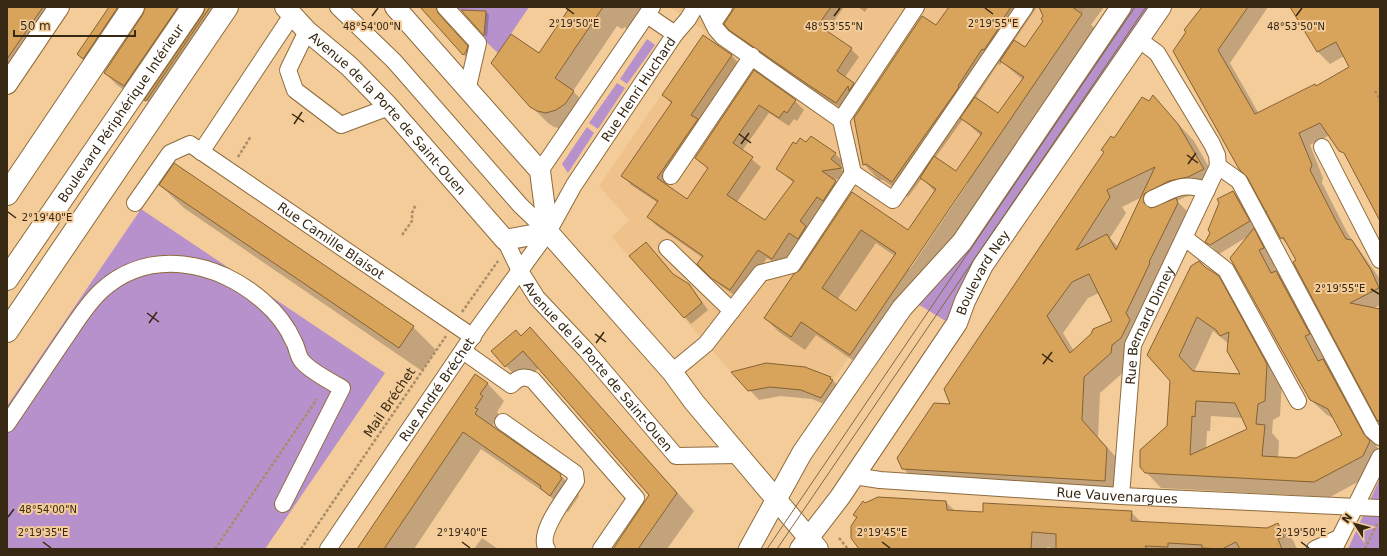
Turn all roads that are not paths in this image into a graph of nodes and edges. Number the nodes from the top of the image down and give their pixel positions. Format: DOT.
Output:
graph roads {
  1 [pos="59,7"];
  2 [pos="134,7"];
  3 [pos="193,7"];
  4 [pos="227,7"];
  5 [pos="338,7"];
  6 [pos="395,7"];
  7 [pos="445,7"];
  8 [pos="695,7"];
  9 [pos="705,7"];
  10 [pos="724,7"];
  11 [pos="916,7"];
  12 [pos="1025,7"];
  13 [pos="1121,7"];
  14 [pos="1161,7"];
  15 [pos="288,11"];
  16 [pos="650,11"];
  17 [pos="713,23"];
  18 [pos="307,31"];
  19 [pos="675,34"];
  20 [pos="1138,39"];
  21 [pos="752,56"];
  22 [pos="7,84"];
  23 [pos="467,91"];
  24 [pos="389,107"];
  25 [pos="841,120"];
  26 [pos="1322,147"];
  27 [pos="196,148"];
  28 [pos="1218,166"];
  29 [pos="540,171"];
  30 [pos="853,173"];
  31 [pos="671,176"];
  32 [pos="1207,190"];
  33 [pos="7,194"];
  34 [pos="1152,199"];
  35 [pos="135,203"];
  36 [pos="548,232"];
  37 [pos="1185,238"];
  38 [pos="505,240"];
  39 [pos="667,248"];
  40 [pos="1380,260"];
  41 [pos="520,271"];
  42 [pos="7,279"];
  43 [pos="732,311"];
  44 [pos="7,331"];
  45 [pos="473,337"];
  46 [pos="463,351"];
  47 [pos="672,372"];
  48 [pos="1298,401"];
  49 [pos="503,422"];
  50 [pos="7,424"];
  51 [pos="1380,437"];
  52 [pos="738,455"];
  53 [pos="1380,457"];
  54 [pos="854,476"];
  55 [pos="1121,496"];
  56 [pos="776,499"];
  57 [pos="284,504"];
  58 [pos="1357,506"];
  59 [pos="1380,508"];
  60 [pos="1337,544"];
  61 [pos="809,546"];
  62 [pos="328,549"];
  63 [pos="547,549"];
  64 [pos="601,549"];
  65 [pos="748,549"];
  66 [pos="1315,549"];
  1 -- 22 [label="main road"];
  2 -- 33 [label="highway"];
  3 -- 42 [label="highway, Boulevard Périphérique Intérieur"];
  4 -- 44 [label="highway"];
  5 -- 36 [label="street"];
  6 -- 23 [label="main road"];
  7 -- 23 [label="street"];
  8 -- 19 [label="street"];
  9 -- 17 [label="street"];
  10 -- 17 [label="street"];
  11 -- 25 [label="street"];
  12 -- 30 [label="street"];
  13 -- 56 [label="main road"];
  14 -- 20 [label="main road, Boulevard Ney"];
  15 -- 18 [label="main road, Avenue de la Porte de Saint-Ouen"];
  15 -- 27 [label="street"];
  16 -- 19 [label="street, Rue Henri Huchard"];
  16 -- 29 [label="street, Rue Henri Huchard"];
  17 -- 21 [label="street"];
  18 -- 24 [label="main road, Avenue de la Porte de Saint-Ouen"];
  18 -- 24 [label="street"];
  19 -- 36 [label="street, Rue Henri Huchard"];
  20 -- 28 [label="street"];
  20 -- 54 [label="main road, Boulevard Ney"];
  21 -- 25 [label="street"];
  21 -- 31 [label="street"];
  23 -- 29 [label="main road"];
  24 -- 38 [label="main road, Avenue de la Porte de Saint-Ouen"];
  25 -- 30 [label="street"];
  26 -- 40 [label="street"];
  27 -- 35 [label="street"];
  27 -- 45 [label="street, Rue Camille Blaisot"];
  28 -- 32 [label="street, Rue Bernard Dimey"];
  28 -- 51 [label="street"];
  29 -- 36 [label="main road"];
  30 -- 43 [label="street"];
  32 -- 34 [label="street"];
  32 -- 37 [label="street, Rue Bernard Dimey"];
  36 -- 38 [label="main road"];
  36 -- 41 [label="street, Rue André Bréchet"];
  36 -- 47 [label="main road"];
  37 -- 48 [label="street"];
  37 -- 55 [label="street, Rue Bernard Dimey"];
  38 -- 41 [label="street, Avenue de la Porte de Saint-Ouen"];
  39 -- 43 [label="street"];
  41 -- 45 [label="street, Rue André Bréchet"];
  41 -- 52 [label="street, Avenue de la Porte de Saint-Ouen"];
  43 -- 47 [label="street"];
  45 -- 46 [label="street, Rue André Bréchet"];
  46 -- 62 [label="street, Rue André Bréchet"];
  46 -- 64 [label="street"];
  47 -- 52 [label="main road"];
  49 -- 63 [label="street"];
  50 -- 57 [label="street"];
  52 -- 56 [label="main road"];
  53 -- 58 [label="street"];
  54 -- 55 [label="street, Rue Vauvenargues"];
  54 -- 61 [label="main road, Boulevard Ney"];
  55 -- 58 [label="street, Rue Vauvenargues"];
  56 -- 61 [label="main road"];
  56 -- 65 [label="main road"];
  58 -- 59 [label="street, Rue Vauvenargues"];
  58 -- 60 [label="street"];
  60 -- 66 [label="street"];
}
